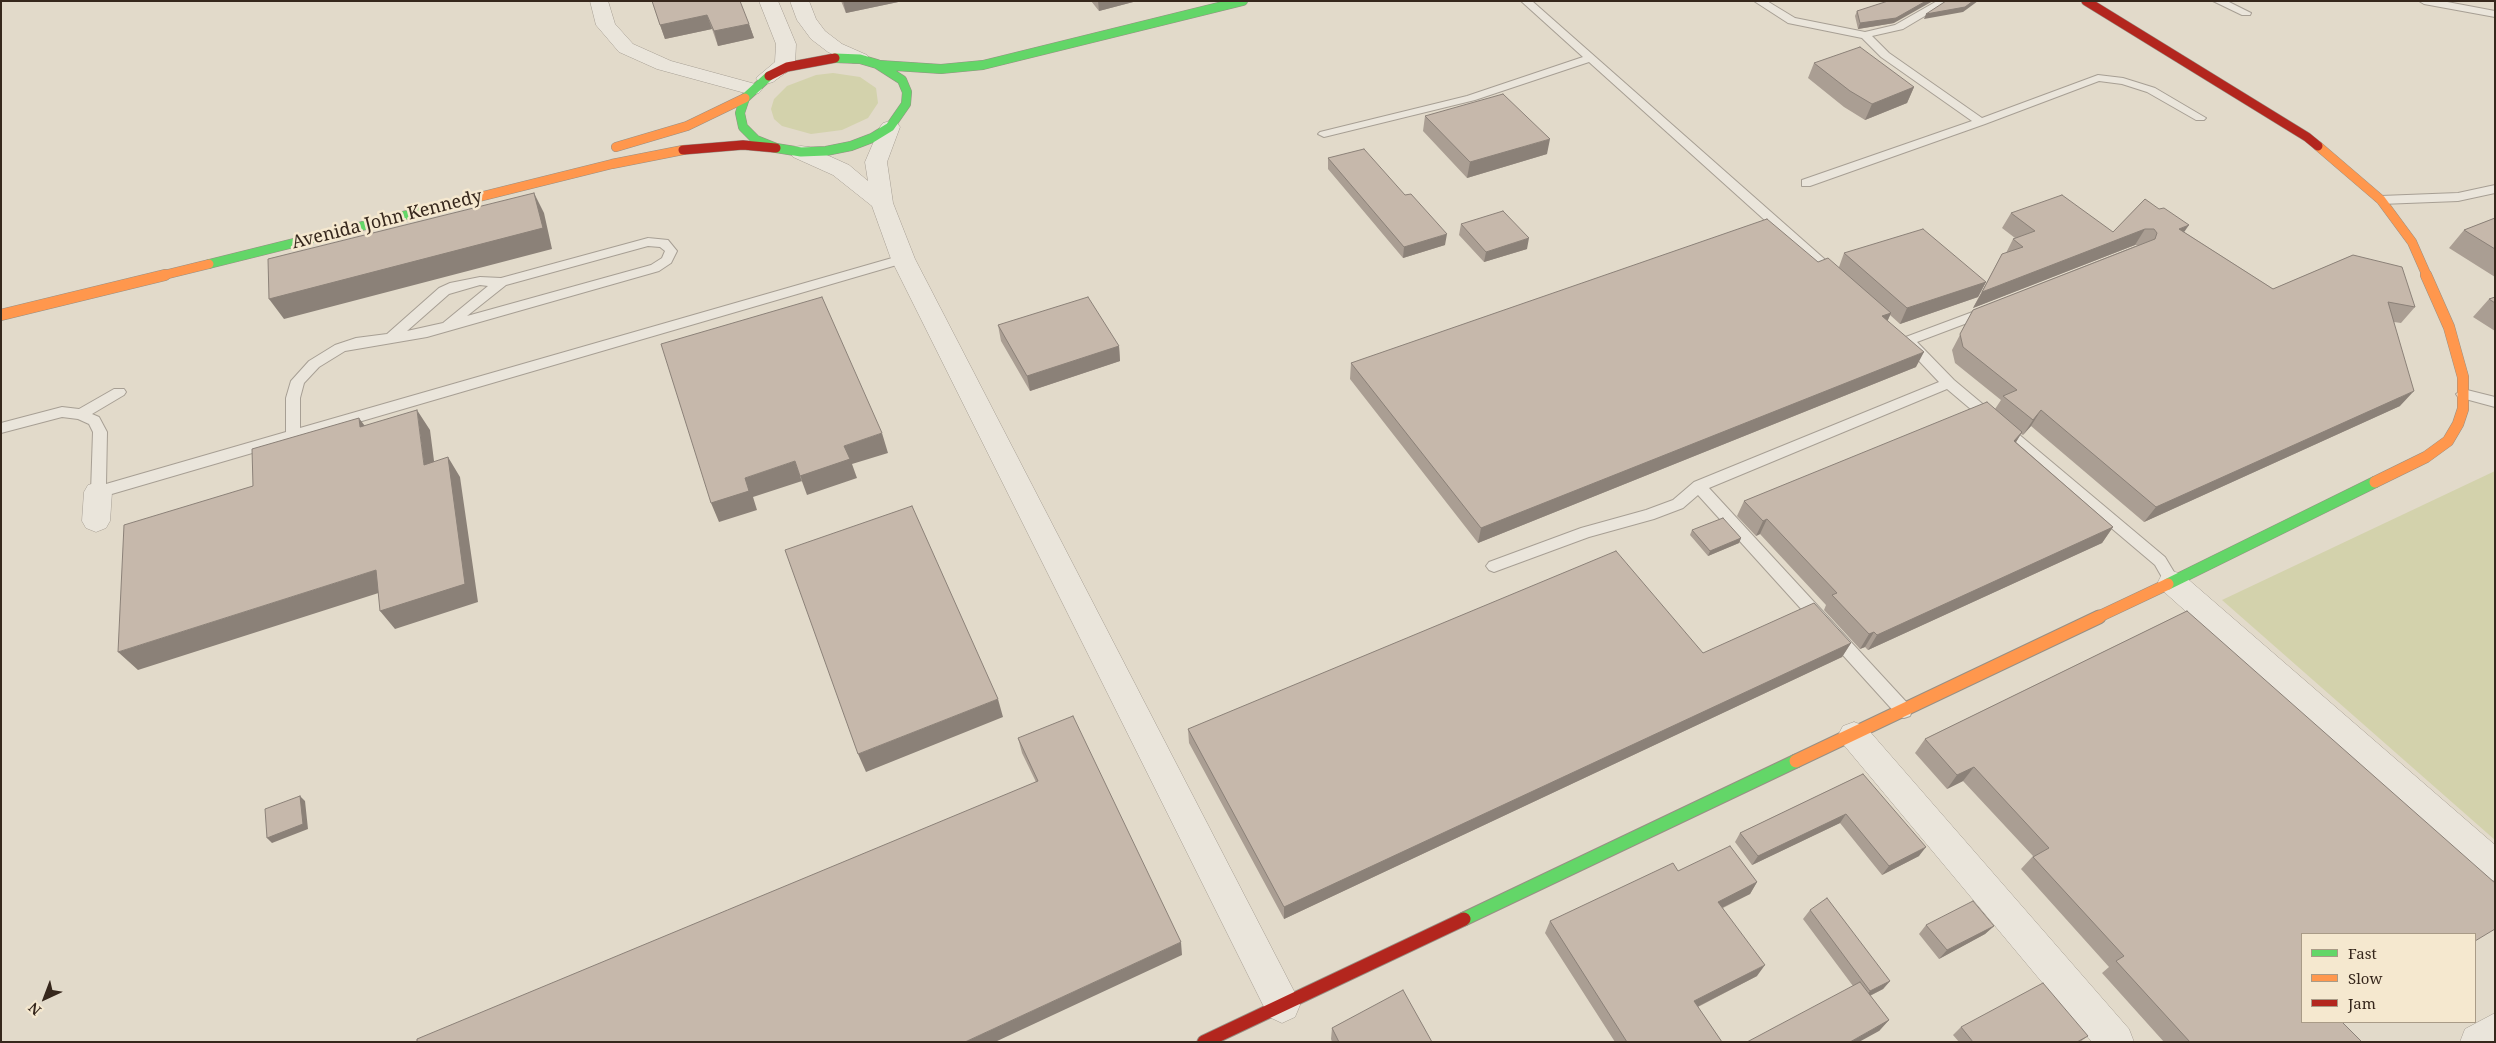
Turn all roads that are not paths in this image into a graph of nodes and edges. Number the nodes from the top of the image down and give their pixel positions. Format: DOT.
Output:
graph roads {
  1 [pos="599,1"];
  2 [pos="768,1"];
  3 [pos="799,1"];
  4 [pos="1243,1"];
  5 [pos="1526,1"];
  6 [pos="1759,1"];
  7 [pos="1945,1"];
  8 [pos="2086,1"];
  9 [pos="2218,1"];
  10 [pos="2424,1"];
  11 [pos="2246,13"];
  12 [pos="2495,14"];
  13 [pos="1864,36"];
  14 [pos="1591,58"];
  15 [pos="868,62"];
  16 [pos="960,68"];
  17 [pos="937,83"];
  18 [pos="754,88"];
  19 [pos="922,94"];
  20 [pos="906,104"];
  21 [pos="2200,118"];
  22 [pos="1981,122"];
  23 [pos="890,127"];
  24 [pos="1324,134"];
  25 [pos="776,148"];
  26 [pos="603,151"];
  27 [pos="801,152"];
  28 [pos="1806,183"];
  29 [pos="2495,189"];
  30 [pos="2381,200"];
  31 [pos="882,203"];
  32 [pos="903,259"];
  33 [pos="501,282"];
  34 [pos="1842,282"];
  35 [pos="2001,305"];
  36 [pos="1,315"];
  37 [pos="447,326"];
  38 [pos="390,338"];
  39 [pos="1949,383"];
  40 [pos="119,392"];
  41 [pos="2463,394"];
  42 [pos="2495,402"];
  43 [pos="80,414"];
  44 [pos="1,428"];
  45 [pos="293,436"];
  46 [pos="1699,486"];
  47 [pos="98,492"];
  48 [pos="96,521"];
  49 [pos="1494,566"];
  50 [pos="2172,582"];
  51 [pos="1904,711"];
  52 [pos="1854,735"];
  53 [pos="2493,861"];
  54 [pos="1282,1005"];
  55 [pos="2495,1031"];
  56 [pos="1217,1039"];
  57 [pos="2116,1042"];
  58 [pos="2478,1042"];
  1 -- 18 [label="street"];
  2 -- 18 [label="street"];
  3 -- 15 [label="street"];
  4 -- 16 [label="main road"];
  5 -- 14 [label="lane"];
  6 -- 13 [label="lane"];
  7 -- 13 [label="lane"];
  8 -- 30 [label="main road"];
  9 -- 11 [label="lane"];
  10 -- 12 [label="lane"];
  13 -- 22 [label="lane"];
  14 -- 24 [label="lane"];
  14 -- 34 [label="lane"];
  15 -- 16 [label="main road"];
  15 -- 18 [label="main road"];
  15 -- 20 [label="main road"];
  16 -- 17 [label="main road"];
  18 -- 25 [label="main road"];
  18 -- 26 [label="main road"];
  19 -- 20 [label="main road"];
  20 -- 23 [label="main road"];
  21 -- 22 [label="lane"];
  22 -- 28 [label="lane"];
  23 -- 27 [label="main road"];
  23 -- 31 [label="street"];
  25 -- 27 [label="main road"];
  25 -- 36 [label="main road, Avenida John Kennedy"];
  27 -- 31 [label="street"];
  29 -- 30 [label="lane"];
  30 -- 41 [label="main road"];
  31 -- 32 [label="street"];
  32 -- 45 [label="lane"];
  32 -- 54 [label="street"];
  33 -- 37 [label="lane"];
  33 -- 37 [label="lane"];
  33 -- 38 [label="lane"];
  35 -- 39 [label="lane"];
  37 -- 38 [label="lane"];
  38 -- 45 [label="lane"];
  39 -- 46 [label="lane"];
  39 -- 50 [label="lane"];
  40 -- 43 [label="lane"];
  41 -- 42 [label="lane"];
  41 -- 50 [label="main road"];
  43 -- 44 [label="lane"];
  43 -- 47 [label="lane"];
  45 -- 47 [label="lane"];
  46 -- 49 [label="lane"];
  46 -- 51 [label="lane"];
  47 -- 48 [label="street"];
  50 -- 51 [label="main road"];
  50 -- 53 [label="street"];
  51 -- 52 [label="main road"];
  52 -- 54 [label="main road"];
  52 -- 57 [label="street"];
  54 -- 56 [label="main road"];
  55 -- 58 [label="street"];
}
